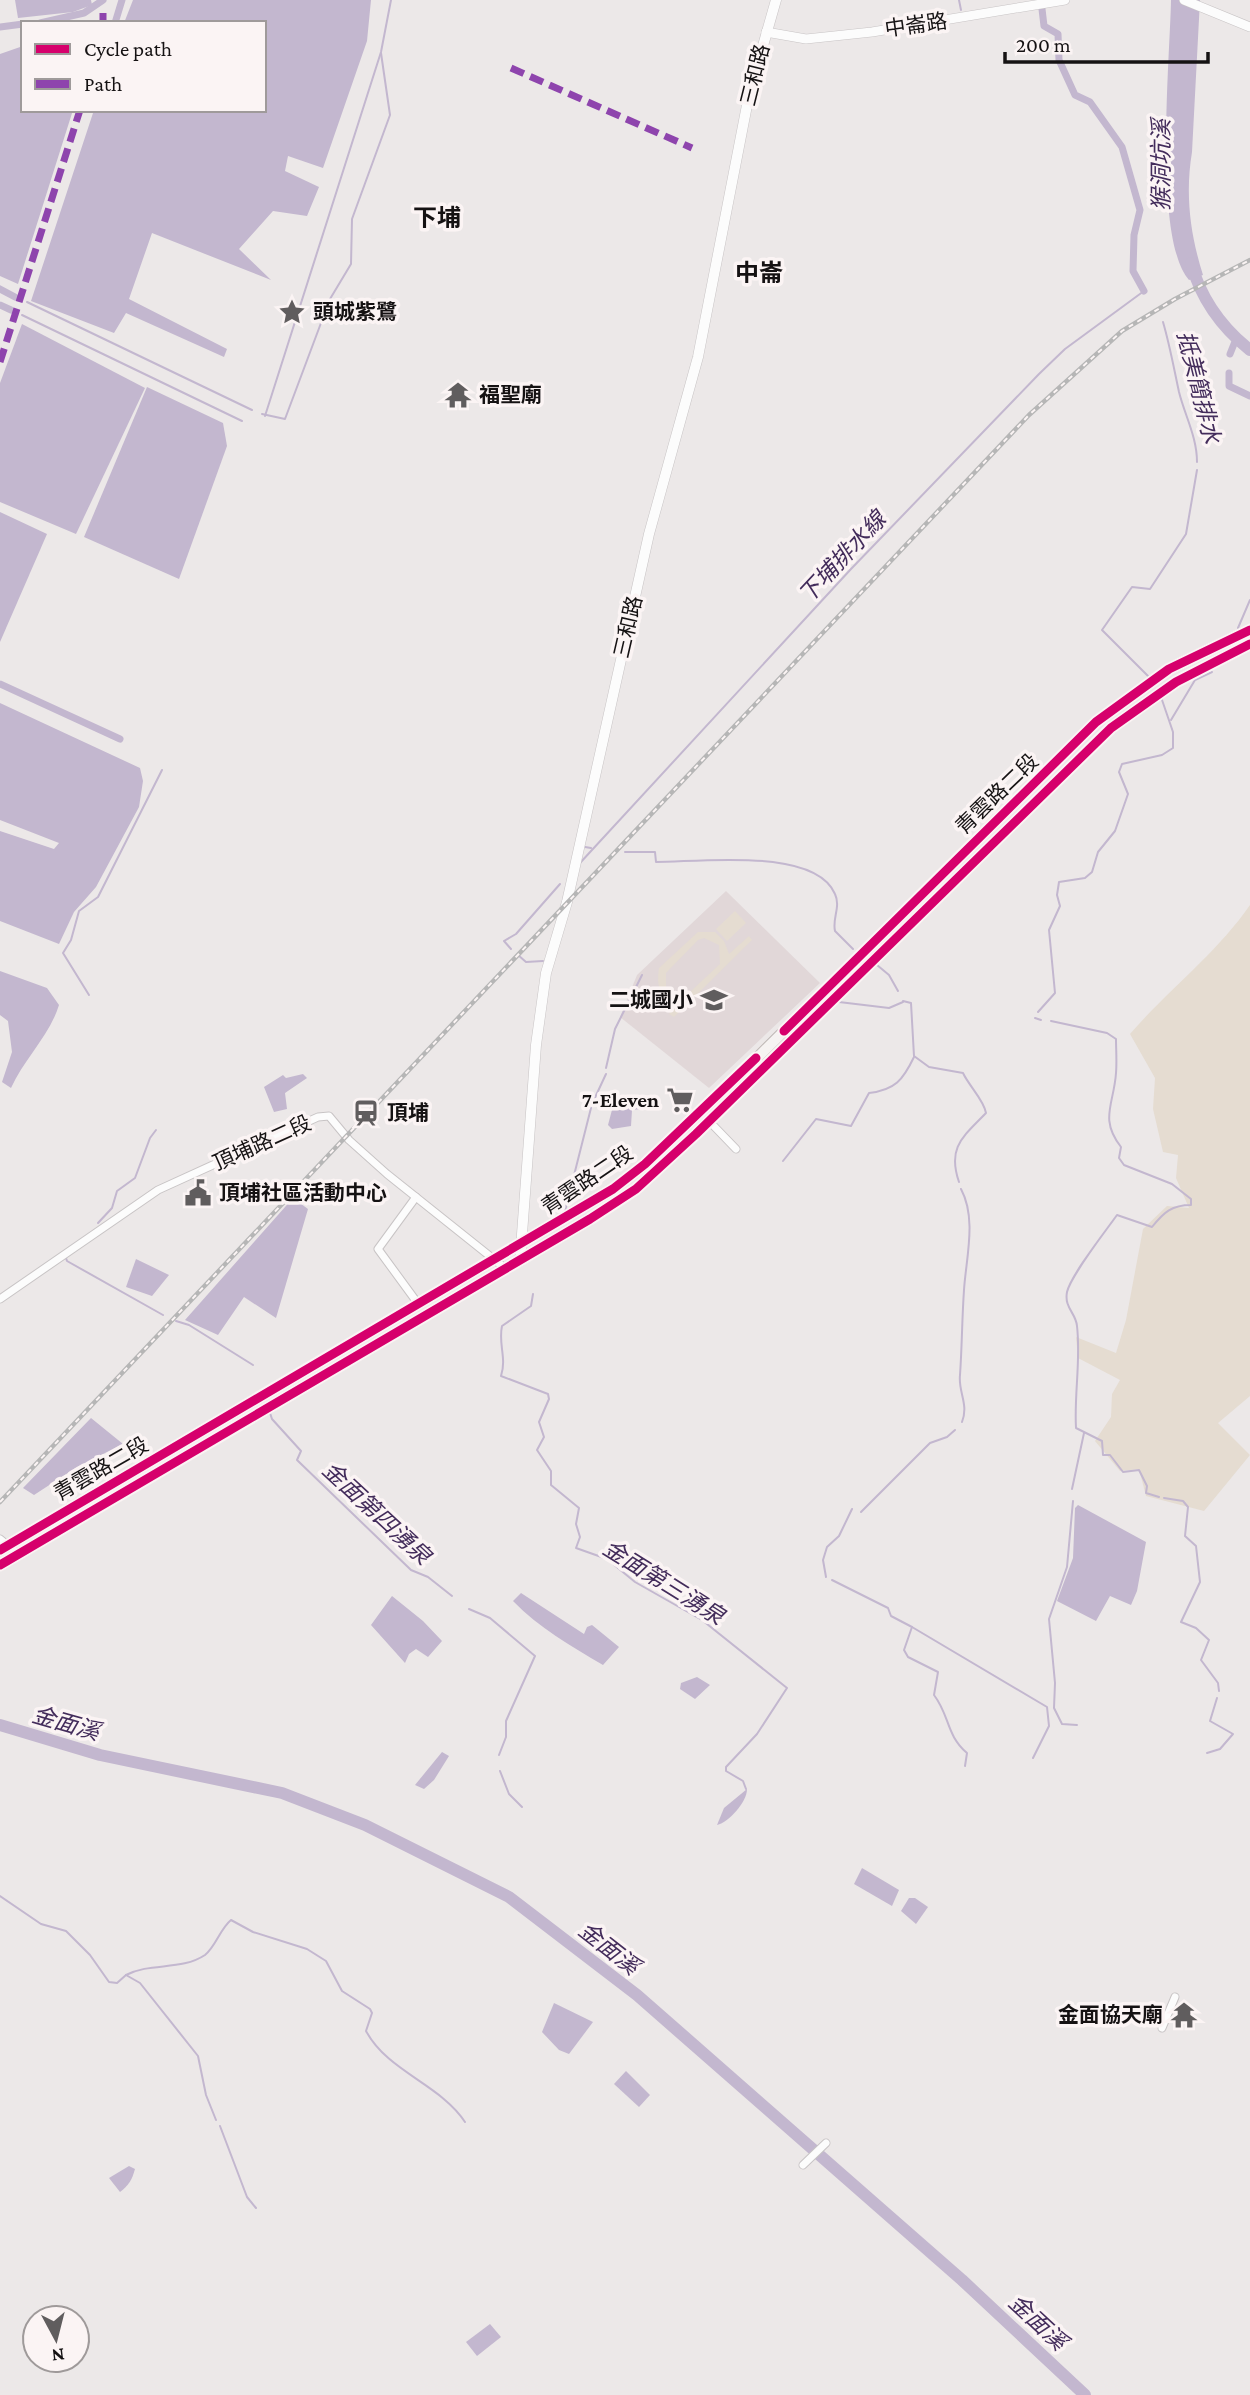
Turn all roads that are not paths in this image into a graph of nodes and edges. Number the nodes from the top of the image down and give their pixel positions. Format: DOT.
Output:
graph roads {
  1 [pos="776,0"];
  2 [pos="1065,0"];
  3 [pos="1184,0"];
  4 [pos="1250,27"];
  5 [pos="766,32"];
  6 [pos="1250,630"];
  7 [pos="1250,644"];
  8 [pos="761,1056"];
  9 [pos="709,1121"];
  10 [pos="736,1149"];
  11 [pos="416,1197"];
  12 [pos="521,1244"];
  13 [pos="494,1261"];
  14 [pos="520,1261"];
  15 [pos="506,1269"];
  16 [pos="0,1299"];
  17 [pos="419,1305"];
  18 [pos="2,1544"];
  19 [pos="17,1553"];
  20 [pos="0,1565"];
  21 [pos="1175,1997"];
  22 [pos="1162,2028"];
  23 [pos="826,2144"];
  24 [pos="803,2165"];
  1 -- 5 [label="main road, 三和路"];
  2 -- 5 [label="street, 中崙路"];
  3 -- 4 [label="street"];
  5 -- 12 [label="main road, 三和路"];
  6 -- 8 [label="main road, 青雲路二段"];
  7 -- 8 [label="main road, 青雲路二段"];
  8 -- 9 [label="main road, 青雲路二段"];
  8 -- 12 [label="main road, 青雲路二段"];
  9 -- 10 [label="street"];
  9 -- 14 [label="main road, 青雲路二段"];
  11 -- 13 [label="street, 頂埔路二段"];
  11 -- 16 [label="street, 頂埔路二段"];
  11 -- 17 [label="street"];
  12 -- 13 [label="main road, 青雲路二段"];
  12 -- 14 [label="main road, 三和路"];
  13 -- 15 [label="street, 頂埔路二段"];
  13 -- 17 [label="main road, 青雲路二段"];
  14 -- 15 [label="main road, 青雲路二段"];
  15 -- 19 [label="main road, 青雲路二段"];
  17 -- 18 [label="main road, 青雲路二段"];
  18 -- 19 [label="street"];
  19 -- 20 [label="main road, 青雲路二段"];
  21 -- 22 [label="street"];
  23 -- 24 [label="street"];
}
